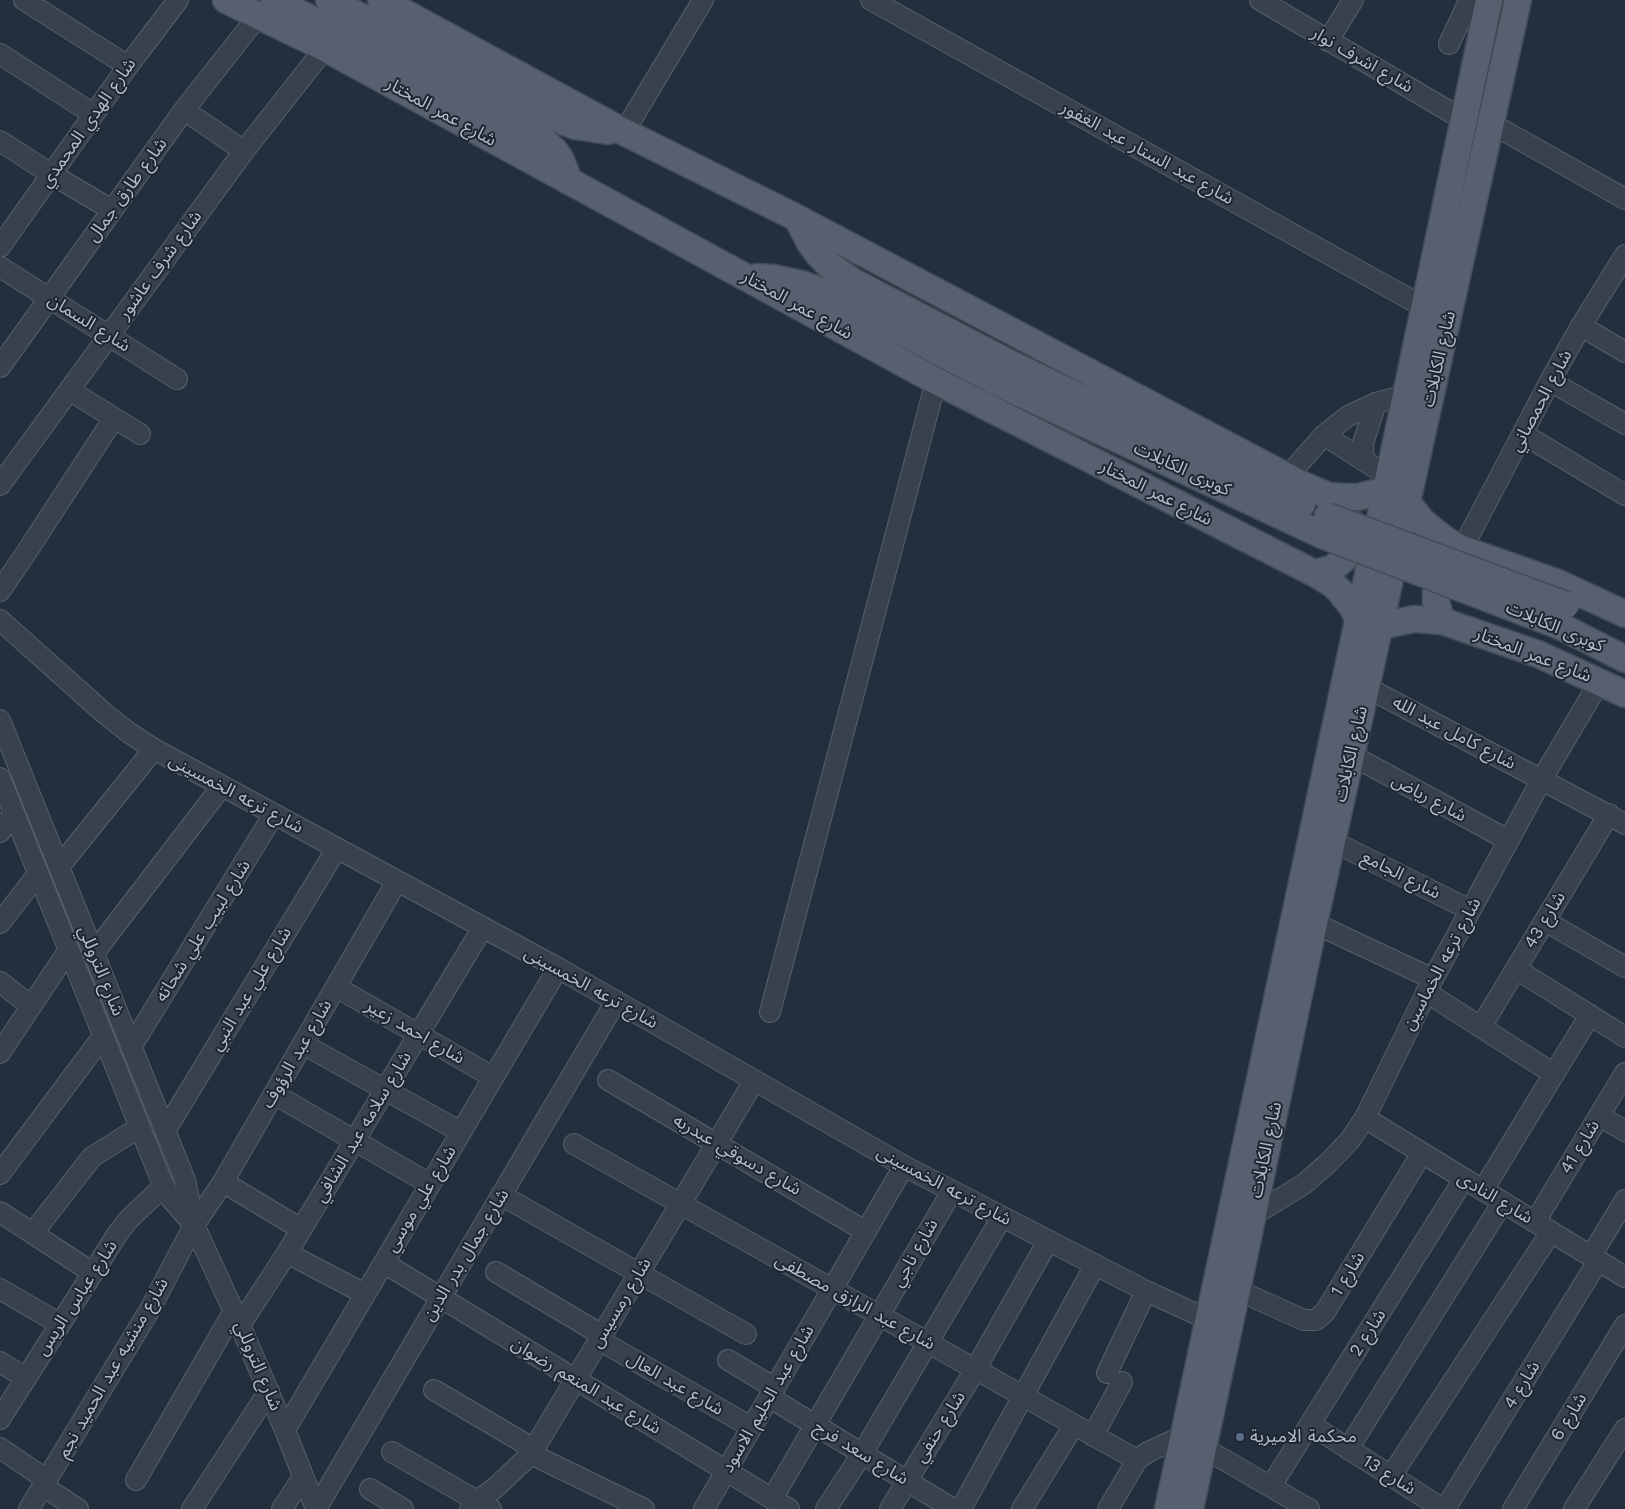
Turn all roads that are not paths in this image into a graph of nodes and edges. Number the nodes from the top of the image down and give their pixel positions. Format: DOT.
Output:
graph roads {
  1 [pos="24,0"];
  2 [pos="178,0"];
  3 [pos="226,0"];
  4 [pos="329,0"];
  5 [pos="380,0"];
  6 [pos="703,0"];
  7 [pos="871,0"];
  8 [pos="1260,0"];
  9 [pos="1353,0"];
  10 [pos="1518,0"];
  11 [pos="1478,2"];
  12 [pos="266,8"];
  13 [pos="1291,8"];
  14 [pos="1328,41"];
  15 [pos="1479,46"];
  16 [pos="325,48"];
  17 [pos="0,54"];
  18 [pos="128,66"];
  19 [pos="184,110"];
  20 [pos="94,114"];
  21 [pos="1464,120"];
  22 [pos="1492,124"];
  23 [pos="624,132"];
  24 [pos="0,141"];
  25 [pos="244,151"];
  26 [pos="51,174"];
  27 [pos="569,181"];
  28 [pos="1625,199"];
  29 [pos="112,210"];
  30 [pos="797,218"];
  31 [pos="0,247"];
  32 [pos="1625,255"];
  33 [pos="0,267"];
  34 [pos="744,276"];
  35 [pos="1618,282"];
  36 [pos="49,298"];
  37 [pos="1424,307"];
  38 [pos="1581,326"];
  39 [pos="108,336"];
  40 [pos="1625,352"];
  41 [pos="0,367"];
  42 [pos="177,379"];
  43 [pos="936,381"];
  44 [pos="1550,381"];
  45 [pos="68,390"];
  46 [pos="1406,395"];
  47 [pos="1376,403"];
  48 [pos="114,418"];
  49 [pos="1625,424"];
  50 [pos="140,434"];
  51 [pos="1523,434"];
  52 [pos="1324,435"];
  53 [pos="1364,461"];
  54 [pos="1287,477"];
  55 [pos="0,485"];
  56 [pos="1394,490"];
  57 [pos="1625,495"];
  58 [pos="1326,516"];
  59 [pos="1462,549"];
  60 [pos="1314,573"];
  61 [pos="0,591"];
  62 [pos="1624,615"];
  63 [pos="1563,616"];
  64 [pos="0,620"];
  65 [pos="1442,621"];
  66 [pos="1369,622"];
  67 [pos="1625,659"];
  68 [pos="1600,681"];
  69 [pos="1366,687"];
  70 [pos="1625,694"];
  71 [pos="0,720"];
  72 [pos="154,749"];
  73 [pos="1351,755"];
  74 [pos="0,778"];
  75 [pos="1542,779"];
  76 [pos="222,786"];
  77 [pos="14,813"];
  78 [pos="274,814"];
  79 [pos="1617,819"];
  80 [pos="0,832"];
  81 [pos="1508,840"];
  82 [pos="1332,841"];
  83 [pos="337,848"];
  84 [pos="59,867"];
  85 [pos="38,874"];
  86 [pos="397,881"];
  87 [pos="1470,910"];
  88 [pos="1545,921"];
  89 [pos="0,923"];
  90 [pos="1314,923"];
  91 [pos="483,927"];
  92 [pos="68,951"];
  93 [pos="94,954"];
  94 [pos="1625,967"];
  95 [pos="558,968"];
  96 [pos="1516,969"];
  97 [pos="0,982"];
  98 [pos="1429,986"];
  99 [pos="336,987"];
  100 [pos="616,1000"];
  101 [pos="31,1006"];
  102 [pos="770,1012"];
  103 [pos="1590,1015"];
  104 [pos="1481,1027"];
  105 [pos="418,1034"];
  106 [pos="103,1036"];
  107 [pos="1625,1037"];
  108 [pos="303,1044"];
  109 [pos="131,1047"];
  110 [pos="0,1053"];
  111 [pos="1625,1073"];
  112 [pos="1554,1074"];
  113 [pos="493,1077"];
  114 [pos="608,1080"];
  115 [pos="754,1081"];
  116 [pos="385,1090"];
  117 [pos="274,1094"];
  118 [pos="1599,1116"];
  119 [pos="1365,1118"];
  120 [pos="140,1127"];
  121 [pos="165,1131"];
  122 [pos="1625,1131"];
  123 [pos="461,1132"];
  124 [pos="354,1140"];
  125 [pos="574,1144"];
  126 [pos="717,1144"];
  127 [pos="1422,1153"];
  128 [pos="904,1166"];
  129 [pos="0,1174"];
  130 [pos="1464,1179"];
  131 [pos="223,1182"];
  132 [pos="430,1184"];
  133 [pos="164,1186"];
  134 [pos="1483,1190"];
  135 [pos="952,1191"];
  136 [pos="501,1195"];
  137 [pos="1625,1200"];
  138 [pos="1504,1202"];
  139 [pos="680,1204"];
  140 [pos="0,1212"];
  141 [pos="1252,1216"];
  142 [pos="1002,1217"];
  143 [pos="194,1225"];
  144 [pos="1543,1227"];
  145 [pos="301,1229"];
  146 [pos="866,1231"];
  147 [pos="32,1233"];
  148 [pos="1048,1240"];
  149 [pos="286,1253"];
  150 [pos="1595,1258"];
  151 [pos="384,1262"];
  152 [pos="1095,1265"];
  153 [pos="93,1272"];
  154 [pos="496,1272"];
  155 [pos="639,1273"];
  156 [pos="1625,1277"];
  157 [pos="0,1289"];
  158 [pos="832,1289"];
  159 [pos="1237,1290"];
  160 [pos="1146,1291"];
  161 [pos="365,1294"];
  162 [pos="441,1297"];
  163 [pos="879,1316"];
  164 [pos="237,1318"];
  165 [pos="1207,1319"];
  166 [pos="60,1324"];
  167 [pos="1625,1325"];
  168 [pos="746,1334"];
  169 [pos="600,1338"];
  170 [pos="929,1344"];
  171 [pos="728,1360"];
  172 [pos="0,1362"];
  173 [pos="975,1370"];
  174 [pos="26,1378"];
  175 [pos="576,1379"];
  176 [pos="434,1390"];
  177 [pos="269,1391"];
  178 [pos="772,1392"];
  179 [pos="1023,1397"];
  180 [pos="0,1419"];
  181 [pos="815,1425"];
  182 [pos="1310,1425"];
  183 [pos="1074,1426"];
  184 [pos="752,1427"];
  185 [pos="1625,1429"];
  186 [pos="285,1430"];
  187 [pos="1092,1436"];
  188 [pos="1193,1442"];
  189 [pos="0,1448"];
  190 [pos="1348,1449"];
  191 [pos="533,1451"];
  192 [pos="392,1452"];
  193 [pos="862,1454"];
  194 [pos="1137,1460"];
  195 [pos="726,1471"];
  196 [pos="1391,1476"];
  197 [pos="303,1477"];
  198 [pos="136,1480"];
  199 [pos="907,1481"];
  200 [pos="45,1483"];
  201 [pos="1271,1486"];
  202 [pos="370,1489"];
  203 [pos="772,1498"];
  204 [pos="479,1506"];
  205 [pos="29,1509"];
  206 [pos="78,1509"];
  207 [pos="192,1509"];
  208 [pos="282,1509"];
  209 [pos="316,1509"];
  210 [pos="403,1509"];
  211 [pos="644,1509"];
  212 [pos="704,1509"];
  213 [pos="789,1509"];
  214 [pos="826,1509"];
  215 [pos="890,1509"];
  216 [pos="953,1509"];
  217 [pos="960,1509"];
  218 [pos="1022,1509"];
  219 [pos="1108,1509"];
  220 [pos="1168,1509"];
  221 [pos="1190,1509"];
  222 [pos="1309,1509"];
  223 [pos="1444,1509"];
  224 [pos="1513,1509"];
  225 [pos="1574,1509"];
  1 -- 18 [label="street"];
  2 -- 18 [label="street, شارع الهدي المحمدي"];
  3 -- 12 [label="main road, شارع عمر المختار"];
  4 -- 23 [label="main road"];
  5 -- 23 [label="main road"];
  6 -- 23 [label="street"];
  7 -- 37 [label="street, شارع عبد الستار عبد الغفور"];
  8 -- 13 [label="street, شارع اشرف نوار"];
  9 -- 14 [label="street"];
  10 -- 22 [label="main road, شارع الكابلات"];
  11 -- 15 [label="main road, شارع الكابلات"];
  11 -- 15 [label="street"];
  12 -- 16 [label="main road, شارع عمر المختار"];
  12 -- 19 [label="street, شارع طارق جمال"];
  12 -- 27 [label="main road"];
  13 -- 14 [label="street, شارع اشرف نوار"];
  14 -- 21 [label="street, شارع اشرف نوار"];
  15 -- 21 [label="main road, شارع الكابلات"];
  16 -- 25 [label="street, شارع شرف عاشور"];
  16 -- 27 [label="main road, شارع عمر المختار"];
  17 -- 20 [label="street"];
  18 -- 20 [label="street, شارع الهدي المحمدي"];
  19 -- 25 [label="street"];
  19 -- 29 [label="street, شارع طارق جمال"];
  20 -- 26 [label="street, شارع الهدي المحمدي"];
  21 -- 37 [label="main road, شارع الكابلات"];
  22 -- 28 [label="street"];
  22 -- 56 [label="main road, شارع الكابلات"];
  23 -- 30 [label="main road"];
  24 -- 26 [label="street"];
  25 -- 39 [label="street, شارع شرف عاشور"];
  26 -- 29 [label="street"];
  26 -- 31 [label="street, شارع الهدي المحمدي"];
  27 -- 34 [label="main road, شارع عمر المختار"];
  29 -- 36 [label="street, شارع طارق جمال"];
  30 -- 54 [label="main road"];
  30 -- 58 [label="main road, كوبرى الكابلات"];
  32 -- 35 [label="street, شارع الحمصاني"];
  33 -- 36 [label="street, شارع السمان"];
  34 -- 43 [label="main road, شارع عمر المختار"];
  34 -- 58 [label="main road, كوبرى الكابلات"];
  35 -- 38 [label="street, شارع الحمصاني"];
  36 -- 39 [label="street, شارع السمان"];
  36 -- 41 [label="street, شارع طارق جمال"];
  37 -- 46 [label="main road, شارع الكابلات"];
  38 -- 40 [label="street"];
  38 -- 44 [label="street, شارع الحمصاني"];
  39 -- 42 [label="street, شارع السمان"];
  39 -- 45 [label="street, شارع شرف عاشور"];
  43 -- 60 [label="main road, شارع عمر المختار"];
  43 -- 102 [label="street"];
  44 -- 49 [label="street"];
  44 -- 51 [label="street, شارع الحمصاني"];
  45 -- 48 [label="street"];
  45 -- 55 [label="street, شارع شرف عاشور"];
  46 -- 47 [label="street"];
  46 -- 56 [label="main road, شارع الكابلات"];
  47 -- 52 [label="street"];
  47 -- 53 [label="street"];
  48 -- 50 [label="street"];
  48 -- 61 [label="street"];
  51 -- 57 [label="street"];
  51 -- 59 [label="street, شارع الحمصاني"];
  52 -- 53 [label="street"];
  52 -- 54 [label="street"];
  53 -- 56 [label="street"];
  54 -- 58 [label="main road"];
  56 -- 58 [label="main road"];
  56 -- 59 [label="main road"];
  56 -- 66 [label="main road, شارع الكابلات"];
  58 -- 60 [label="main road"];
  58 -- 63 [label="main road, كوبرى الكابلات, bridge"];
  59 -- 62 [label="main road"];
  59 -- 65 [label="main road"];
  60 -- 66 [label="main road, شارع عمر المختار"];
  62 -- 63 [label="main road, كوبرى الكابلات"];
  63 -- 67 [label="main road, كوبرى الكابلات"];
  64 -- 72 [label="street, شارع ترعه الخمسينى"];
  65 -- 66 [label="main road, شارع عمر المختار"];
  65 -- 68 [label="main road, شارع عمر المختار"];
  66 -- 69 [label="main road, شارع الكابلات"];
  66 -- 165 [label="main road, شارع الكابلات"];
  68 -- 70 [label="main road, شارع عمر المختار"];
  68 -- 75 [label="street, شارع ترعه الخماسين"];
  69 -- 73 [label="main road, شارع الكابلات"];
  69 -- 75 [label="street, شارع كامل عبد الله"];
  71 -- 84 [label="street, شارع التروللي"];
  72 -- 76 [label="street, شارع ترعه الخمسينى"];
  72 -- 84 [label="street"];
  73 -- 81 [label="street, شارع رياض"];
  73 -- 82 [label="main road, شارع الكابلات"];
  74 -- 77 [label="street, شارع التروللي"];
  75 -- 79 [label="street, شارع كامل عبد الله"];
  75 -- 81 [label="street, شارع ترعه الخماسين"];
  76 -- 78 [label="street, شارع ترعه الخمسينى"];
  76 -- 93 [label="street"];
  77 -- 80 [label="street"];
  77 -- 85 [label="street, شارع التروللي"];
  78 -- 83 [label="street, شارع ترعه الخمسينى"];
  78 -- 109 [label="street, شارع لبيب علي شحاته"];
  79 -- 88 [label="street, شارع 43"];
  81 -- 87 [label="street, شارع ترعه الخماسين"];
  82 -- 87 [label="street, شارع الجامع"];
  82 -- 90 [label="main road, شارع الكابلات"];
  83 -- 86 [label="street, شارع ترعه الخمسينى"];
  83 -- 121 [label="street, شارع علي عبد النبي"];
  84 -- 93 [label="street, شارع التروللي"];
  85 -- 89 [label="street"];
  85 -- 92 [label="street, شارع التروللي"];
  86 -- 91 [label="street, شارع ترعه الخمسينى"];
  86 -- 99 [label="street, شارع عبد الرؤوف"];
  87 -- 98 [label="street, شارع ترعه الخماسين"];
  88 -- 94 [label="street"];
  88 -- 96 [label="street, شارع 43"];
  90 -- 98 [label="street"];
  90 -- 141 [label="main road, شارع الكابلات"];
  91 -- 95 [label="street, شارع ترعه الخمسينى"];
  91 -- 105 [label="street, شارع سلامه عبد الشافي"];
  92 -- 101 [label="street"];
  92 -- 106 [label="street, شارع التروللي"];
  93 -- 109 [label="street, شارع التروللي"];
  95 -- 100 [label="street, شارع ترعه الخمسينى"];
  95 -- 113 [label="street, شارع علي موسي"];
  96 -- 103 [label="street"];
  96 -- 104 [label="street, شارع 43"];
  97 -- 101 [label="street"];
  98 -- 104 [label="street"];
  98 -- 119 [label="street, شارع ترعه الخماسين"];
  99 -- 105 [label="street, شارع احمد زعير"];
  99 -- 108 [label="street, شارع عبد الرؤوف"];
  100 -- 115 [label="street, شارع ترعه الخمسينى"];
  100 -- 136 [label="street, شارع جمال بدر الدين"];
  101 -- 110 [label="street"];
  103 -- 107 [label="street"];
  103 -- 112 [label="street"];
  104 -- 112 [label="street"];
  105 -- 113 [label="street, شارع احمد زعير"];
  105 -- 116 [label="street, شارع سلامه عبد الشافي"];
  106 -- 120 [label="street, شارع التروللي"];
  106 -- 129 [label="street"];
  108 -- 116 [label="street"];
  108 -- 117 [label="street, شارع عبد الرؤوف"];
  109 -- 121 [label="street, شارع التروللي"];
  111 -- 118 [label="street, شارع 41"];
  112 -- 134 [label="street"];
  113 -- 123 [label="street, شارع علي موسي"];
  114 -- 126 [label="street, شارع دسوقي عبدربه"];
  115 -- 126 [label="street, شارع رمسيس"];
  115 -- 128 [label="street, شارع ترعه الخمسينى"];
  116 -- 123 [label="street"];
  116 -- 124 [label="street, شارع سلامه عبد الشافي"];
  117 -- 124 [label="street"];
  117 -- 131 [label="street, شارع عبد الرؤوف"];
  118 -- 122 [label="street"];
  118 -- 144 [label="street, شارع 41"];
  119 -- 127 [label="street, شارع النادى"];
  119 -- 141 [label="street, شارع ترعه الخماسين"];
  120 -- 133 [label="street, شارع التروللي"];
  120 -- 147 [label="street"];
  121 -- 143 [label="street, شارع التروللي"];
  123 -- 132 [label="street, شارع علي موسي"];
  124 -- 132 [label="street"];
  124 -- 145 [label="street, شارع سلامه عبد الشافي"];
  125 -- 139 [label="street, شارع عبد الرازق مصطفى"];
  126 -- 139 [label="street, شارع رمسيس"];
  126 -- 146 [label="street, شارع دسوقي عبدربه"];
  127 -- 130 [label="street, شارع النادى"];
  127 -- 159 [label="street, شارع 1"];
  128 -- 135 [label="street, شارع ترعه الخمسينى"];
  128 -- 146 [label="street, شارع عبد الحليم الاسود"];
  130 -- 134 [label="street, شارع النادى"];
  130 -- 182 [label="street, شارع 2"];
  131 -- 143 [label="street, شارع عبد الرؤوف"];
  131 -- 145 [label="street"];
  132 -- 151 [label="street, شارع علي موسي"];
  133 -- 143 [label="street, شارع التروللي"];
  133 -- 153 [label="street, شارع عباس الريس"];
  134 -- 138 [label="street, شارع النادى"];
  135 -- 142 [label="street, شارع ترعه الخمسينى"];
  135 -- 163 [label="street, شارع ناجي"];
  136 -- 155 [label="street"];
  136 -- 162 [label="street, شارع جمال بدر الدين"];
  137 -- 150 [label="street, شارع 4"];
  138 -- 144 [label="street, شارع النادى"];
  138 -- 190 [label="street"];
  139 -- 155 [label="street, شارع رمسيس"];
  139 -- 158 [label="street, شارع عبد الرازق مصطفى"];
  140 -- 147 [label="street"];
  141 -- 159 [label="main road, شارع الكابلات"];
  142 -- 148 [label="street, شارع ترعه الخمسينى"];
  142 -- 170 [label="street"];
  143 -- 164 [label="street, شارع التروللي"];
  143 -- 200 [label="street, شارع منشيه عبد الحميد نجم"];
  144 -- 150 [label="street, شارع النادى"];
  144 -- 196 [label="street, شارع 41"];
  145 -- 149 [label="street, شارع سلامه عبد الشافي"];
  146 -- 158 [label="street, شارع عبد الحليم الاسود"];
  147 -- 153 [label="street"];
  148 -- 152 [label="street, شارع ترعه الخمسينى"];
  148 -- 173 [label="street, شارع حنفي"];
  149 -- 161 [label="street"];
  149 -- 164 [label="street, شارع سلامه عبد الشافي"];
  150 -- 156 [label="street, شارع النادى"];
  150 -- 223 [label="street, شارع 4"];
  151 -- 161 [label="street, شارع علي موسي"];
  151 -- 162 [label="street, شارع عبد المنعم رضوان"];
  152 -- 160 [label="street, شارع ترعه الخمسينى"];
  152 -- 179 [label="street"];
  153 -- 166 [label="street, شارع عباس الريس"];
  154 -- 169 [label="street, شارع عبد العال"];
  155 -- 168 [label="street"];
  155 -- 169 [label="street, شارع رمسيس"];
  157 -- 166 [label="street"];
  158 -- 163 [label="street, شارع عبد الرازق مصطفى"];
  158 -- 178 [label="street, شارع عبد الحليم الاسود"];
  159 -- 188 [label="main road, شارع الكابلات"];
  160 -- 165 [label="street, شارع ترعه الخمسينى"];
  160 -- 187 [label="street"];
  161 -- 186 [label="street, شارع علي موسي"];
  162 -- 175 [label="street, شارع عبد المنعم رضوان"];
  162 -- 209 [label="street, شارع جمال بدر الدين"];
  163 -- 170 [label="street, شارع عبد الرازق مصطفى"];
  163 -- 181 [label="street, شارع ناجي"];
  164 -- 177 [label="street, شارع التروللي"];
  164 -- 198 [label="street, شارع سلامه عبد الشافي"];
  165 -- 188 [label="main road, شارع الكابلات"];
  166 -- 174 [label="street, شارع عباس الريس"];
  167 -- 224 [label="street, شارع 6"];
  169 -- 175 [label="street, شارع رمسيس"];
  169 -- 184 [label="street, شارع عبد العال"];
  170 -- 173 [label="street, شارع عبد الرازق مصطفى"];
  170 -- 193 [label="street"];
  171 -- 178 [label="street, شارع سعد فرج"];
  172 -- 174 [label="street"];
  173 -- 179 [label="street, شارع عبد الرازق مصطفى"];
  173 -- 199 [label="street, شارع حنفي"];
  174 -- 180 [label="street, شارع عباس الريس"];
  175 -- 191 [label="street, شارع رمسيس"];
  175 -- 195 [label="street, شارع عبد المنعم رضوان"];
  176 -- 191 [label="street"];
  177 -- 186 [label="street, شارع التروللي"];
  177 -- 207 [label="street"];
  178 -- 181 [label="street, شارع سعد فرج"];
  178 -- 184 [label="street, شارع عبد الحليم الاسود"];
  179 -- 183 [label="street, شارع عبد الرازق مصطفى"];
  179 -- 217 [label="street"];
  181 -- 193 [label="street, شارع سعد فرج"];
  181 -- 203 [label="street, شارع ناجي"];
  182 -- 190 [label="street, شارع 13"];
  182 -- 201 [label="street, شارع 2"];
  183 -- 187 [label="street, شارع عبد الرازق مصطفى"];
  183 -- 218 [label="street"];
  184 -- 195 [label="street, شارع عبد الحليم الاسود"];
  185 -- 225 [label="street"];
  186 -- 197 [label="street, شارع التروللي"];
  187 -- 194 [label="street, شارع عبد الرازق مصطفى"];
  188 -- 194 [label="street"];
  188 -- 201 [label="street"];
  188 -- 220 [label="main road, شارع الكابلات"];
  188 -- 221 [label="main road, شارع الكابلات"];
  189 -- 200 [label="street"];
  190 -- 196 [label="street, شارع 13"];
  191 -- 204 [label="street, شارع رمسيس"];
  191 -- 211 [label="street"];
  192 -- 204 [label="street"];
  193 -- 199 [label="street, شارع سعد فرج"];
  193 -- 214 [label="street"];
  194 -- 219 [label="street"];
  195 -- 203 [label="street, شارع عبد المنعم رضوان"];
  195 -- 212 [label="street, شارع عبد الحليم الاسود"];
  196 -- 223 [label="street, شارع 13"];
  197 -- 208 [label="street"];
  197 -- 209 [label="street, شارع التروللي"];
  199 -- 215 [label="street, شارع حنفي"];
  199 -- 216 [label="street, شارع سعد فرج"];
  200 -- 205 [label="street, شارع منشيه عبد الحميد نجم"];
  200 -- 206 [label="street"];
  201 -- 222 [label="street"];
  202 -- 210 [label="street"];
  203 -- 213 [label="street, شارع عبد المنعم رضوان"];
}
